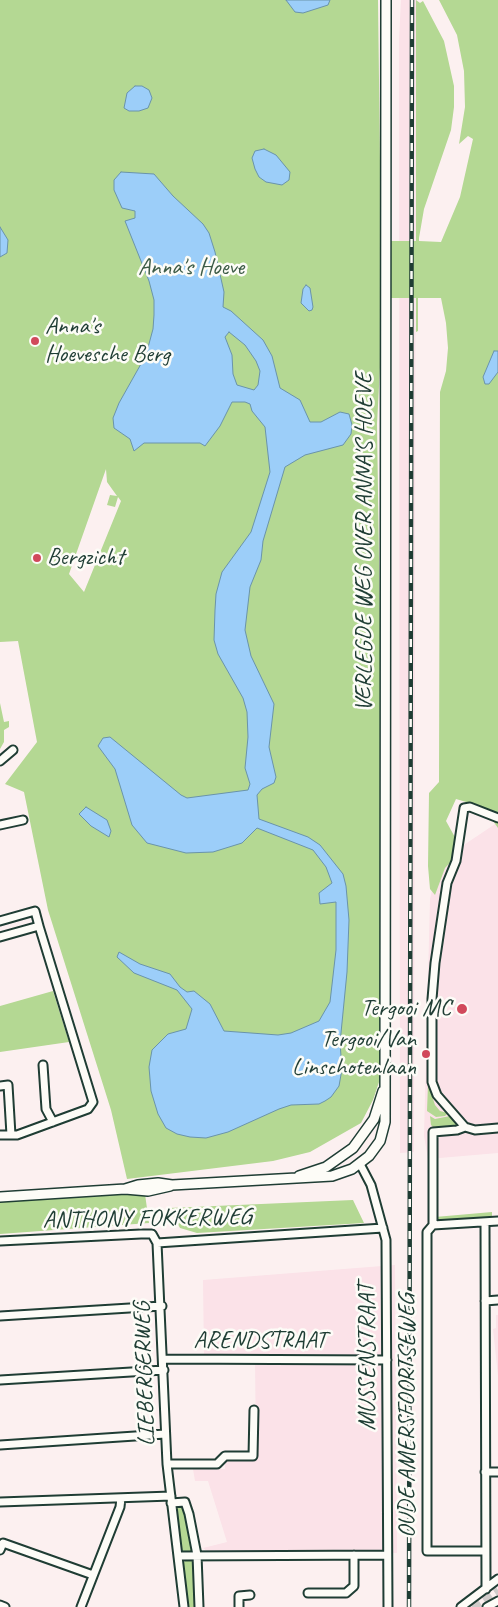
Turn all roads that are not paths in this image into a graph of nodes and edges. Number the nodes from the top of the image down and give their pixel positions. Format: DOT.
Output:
graph roads {
  1 [pos="386,0"];
  2 [pos="13,750"];
  3 [pos="0,760"];
  4 [pos="498,818"];
  5 [pos="23,820"];
  6 [pos="0,825"];
  7 [pos="0,921"];
  8 [pos="39,926"];
  9 [pos="0,937"];
  10 [pos="43,1065"];
  11 [pos="385,1084"];
  12 [pos="0,1086"];
  13 [pos="53,1122"];
  14 [pos="465,1127"];
  15 [pos="498,1128"];
  16 [pos="0,1135"];
  17 [pos="11,1135"];
  18 [pos="358,1142"];
  19 [pos="369,1156"];
  20 [pos="340,1159"];
  21 [pos="360,1164"];
  22 [pos="347,1171"];
  23 [pos="292,1178"];
  24 [pos="0,1197"];
  25 [pos="498,1221"];
  26 [pos="485,1222"];
  27 [pos="433,1225"];
  28 [pos="383,1228"];
  29 [pos="0,1241"];
  30 [pos="157,1243"];
  31 [pos="498,1300"];
  32 [pos="485,1301"];
  33 [pos="162,1306"];
  34 [pos="0,1316"];
  35 [pos="163,1360"];
  36 [pos="387,1360"];
  37 [pos="164,1370"];
  38 [pos="0,1380"];
  39 [pos="254,1410"];
  40 [pos="165,1434"];
  41 [pos="0,1445"];
  42 [pos="167,1464"];
  43 [pos="485,1472"];
  44 [pos="498,1472"];
  45 [pos="121,1498"];
  46 [pos="171,1499"];
  47 [pos="0,1502"];
  48 [pos="0,1550"];
  49 [pos="485,1551"];
  50 [pos="197,1555"];
  51 [pos="354,1555"];
  52 [pos="386,1555"];
  53 [pos="178,1556"];
  54 [pos="93,1575"];
  55 [pos="498,1579"];
  56 [pos="486,1588"];
  57 [pos="308,1593"];
  58 [pos="250,1595"];
  59 [pos="498,1601"];
  60 [pos="0,1605"];
  61 [pos="5,1607"];
  62 [pos="81,1607"];
  63 [pos="183,1607"];
  64 [pos="199,1607"];
  65 [pos="239,1607"];
  66 [pos="388,1607"];
  67 [pos="460,1607"];
  68 [pos="487,1607"];
  1 -- 11 [label="main road, VERLEGDE WEG OVER ANNA'S HOEVE"];
  2 -- 3 [label="street"];
  4 -- 14 [label="street"];
  5 -- 6 [label="street"];
  7 -- 8 [label="street"];
  8 -- 9 [label="street"];
  8 -- 13 [label="street"];
  10 -- 13 [label="street"];
  11 -- 18 [label="main road, VERLEGDE WEG OVER ANNA'S HOEVE"];
  11 -- 19 [label="main road, VERLEGDE WEG OVER ANNA'S HOEVE"];
  12 -- 17 [label="street"];
  13 -- 17 [label="street"];
  14 -- 15 [label="street"];
  14 -- 27 [label="street"];
  16 -- 17 [label="street"];
  18 -- 19 [label="main road"];
  18 -- 20 [label="main road, VERLEGDE WEG OVER ANNA'S HOEVE"];
  19 -- 21 [label="main road, VERLEGDE WEG OVER ANNA'S HOEVE"];
  20 -- 22 [label="main road"];
  20 -- 23 [label="main road, VERLEGDE WEG OVER ANNA'S HOEVE"];
  21 -- 22 [label="main road, VERLEGDE WEG OVER ANNA'S HOEVE"];
  21 -- 28 [label="street, MUSSENSTRAAT"];
  22 -- 23 [label="main road, VERLEGDE WEG OVER ANNA'S HOEVE"];
  23 -- 24 [label="main road, VERLEGDE WEG OVER ANNA'S HOEVE"];
  25 -- 26 [label="street"];
  26 -- 27 [label="street"];
  26 -- 32 [label="street"];
  27 -- 49 [label="street, OUDE AMERSFOORTSEWEG"];
  28 -- 30 [label="street, ANTHONY FOKKERWEG"];
  28 -- 36 [label="street, MUSSENSTRAAT"];
  29 -- 30 [label="street, ANTHONY FOKKERWEG"];
  30 -- 33 [label="street, LIEBERGERWEG"];
  31 -- 32 [label="street"];
  32 -- 43 [label="street"];
  33 -- 34 [label="street"];
  33 -- 35 [label="street, LIEBERGERWEG"];
  35 -- 36 [label="street, ARENDSTRAAT"];
  35 -- 37 [label="street, LIEBERGERWEG"];
  36 -- 52 [label="street, MUSSENSTRAAT"];
  37 -- 38 [label="street"];
  37 -- 40 [label="street, LIEBERGERWEG"];
  39 -- 42 [label="street"];
  40 -- 41 [label="street"];
  40 -- 42 [label="street, LIEBERGERWEG"];
  42 -- 46 [label="street, LIEBERGERWEG"];
  43 -- 44 [label="street"];
  43 -- 49 [label="street"];
  45 -- 46 [label="street"];
  45 -- 47 [label="street"];
  45 -- 54 [label="street"];
  46 -- 50 [label="street"];
  46 -- 53 [label="street, LIEBERGERWEG"];
  48 -- 54 [label="street"];
  49 -- 56 [label="street"];
  50 -- 51 [label="street"];
  50 -- 53 [label="street"];
  50 -- 64 [label="street"];
  51 -- 52 [label="street"];
  51 -- 57 [label="street"];
  52 -- 66 [label="street, MUSSENSTRAAT"];
  53 -- 63 [label="street, LIEBERGERWEG"];
  54 -- 62 [label="street"];
  55 -- 56 [label="street"];
  56 -- 67 [label="street"];
  58 -- 65 [label="street"];
  59 -- 68 [label="street"];
  60 -- 61 [label="street"];
}
